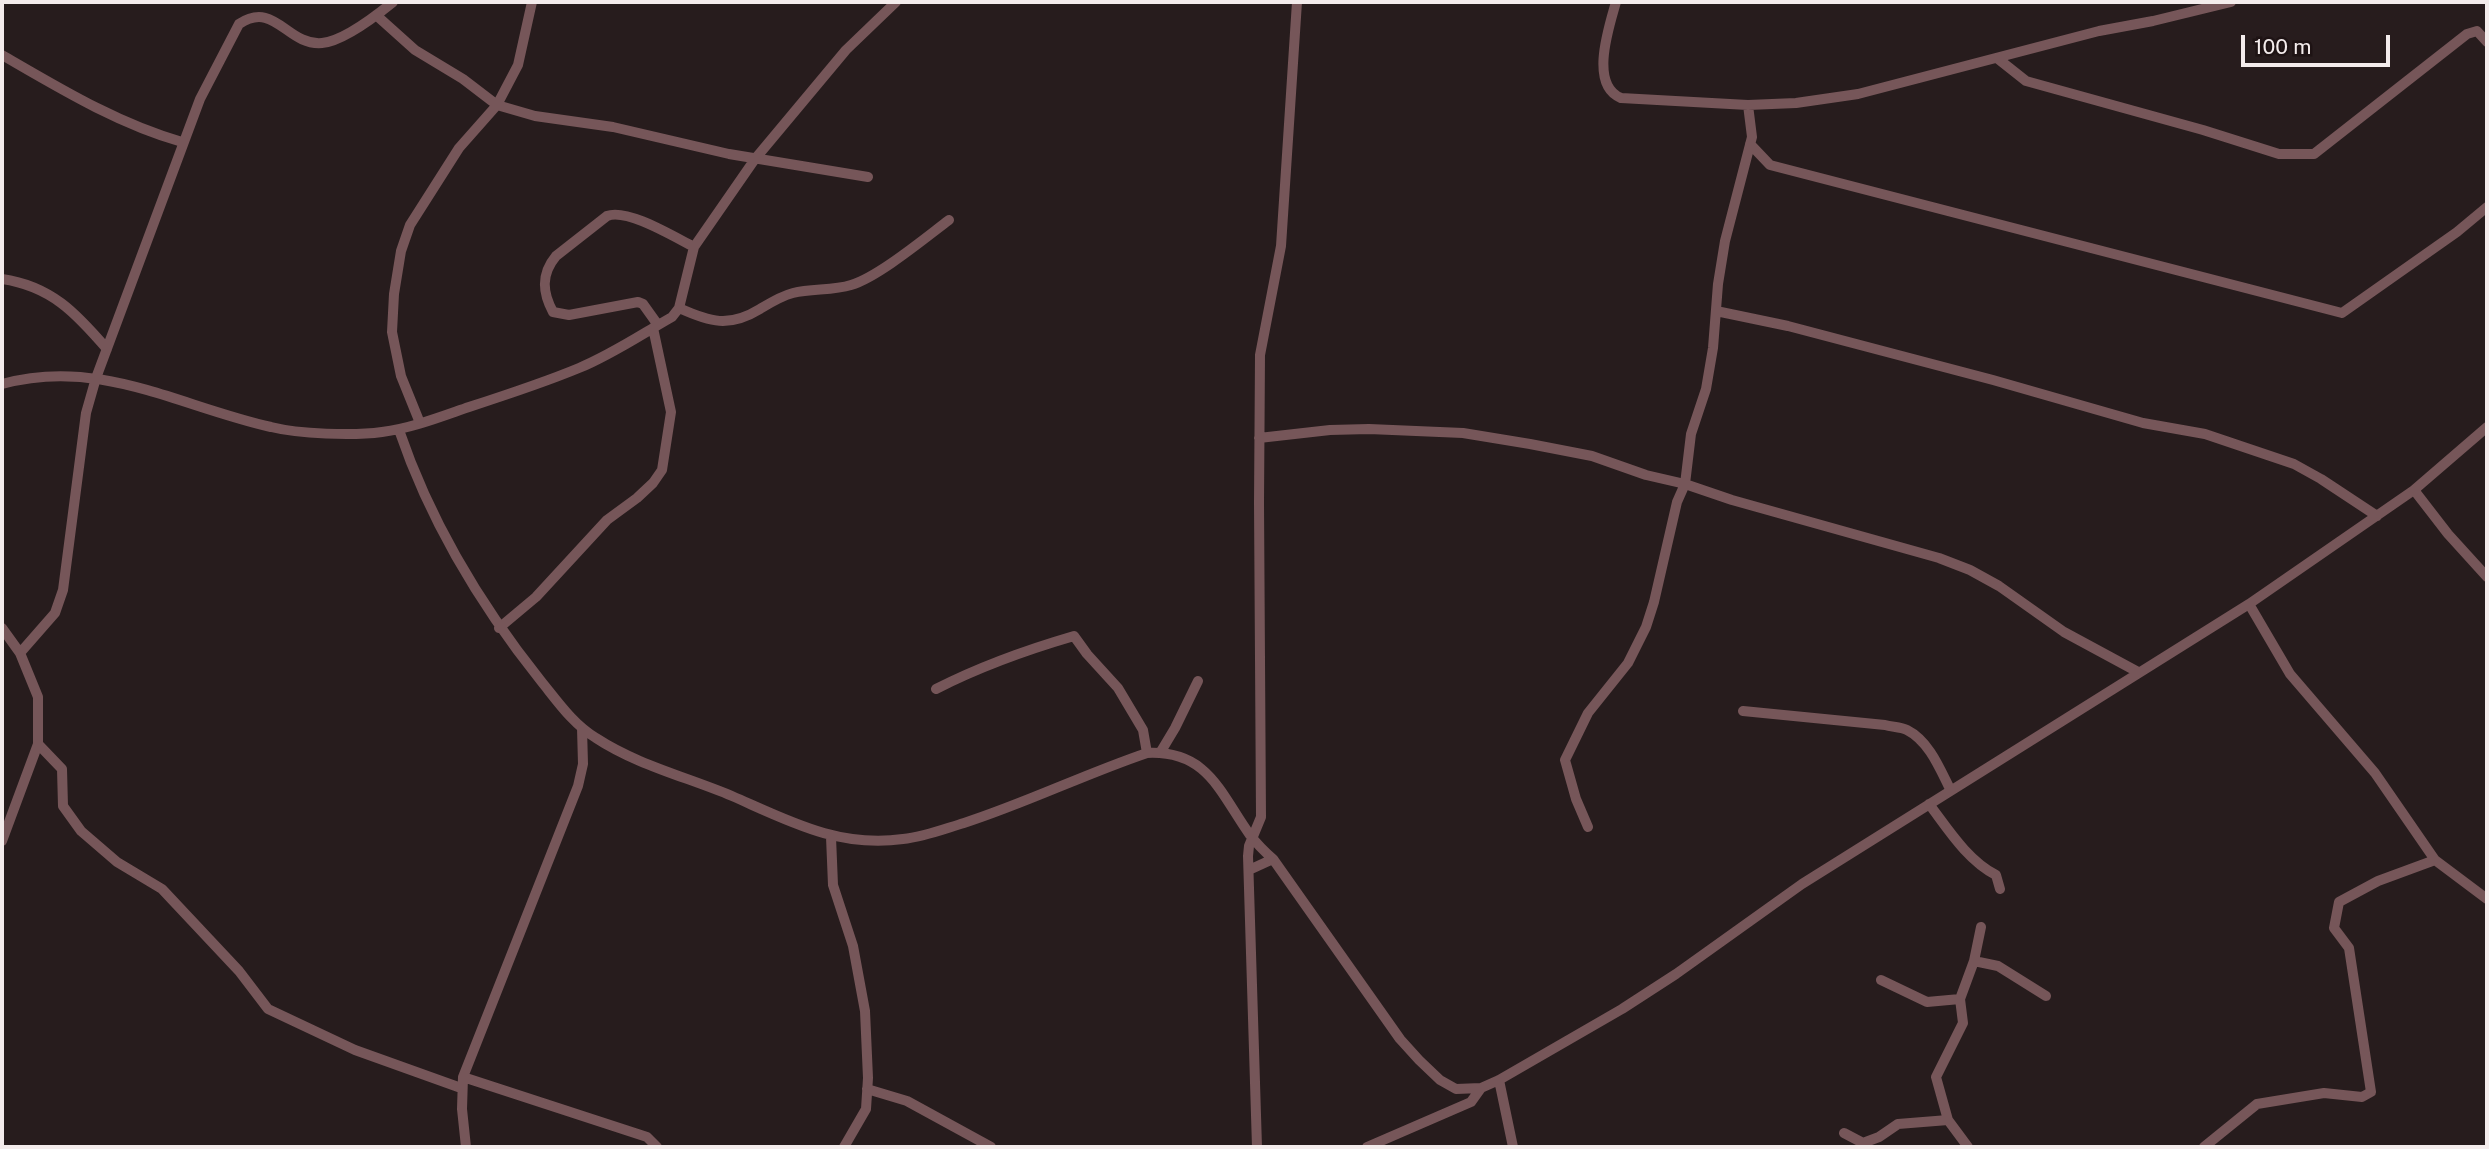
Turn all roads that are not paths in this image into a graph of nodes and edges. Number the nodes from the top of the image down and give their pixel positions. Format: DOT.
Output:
graph roads {
  1 [pos="393,2"];
  2 [pos="532,2"];
  3 [pos="895,2"];
  4 [pos="1297,2"];
  5 [pos="1616,2"];
  6 [pos="2231,2"];
  7 [pos="376,15"];
  8 [pos="2487,42"];
  9 [pos="2,55"];
  10 [pos="1997,58"];
  11 [pos="497,105"];
  12 [pos="1748,105"];
  13 [pos="183,142"];
  14 [pos="1750,144"];
  15 [pos="755,159"];
  16 [pos="868,177"];
  17 [pos="2487,207"];
  18 [pos="949,220"];
  19 [pos="694,247"];
  20 [pos="2,279"];
  21 [pos="680,308"];
  22 [pos="1716,311"];
  23 [pos="656,327"];
  24 [pos="107,349"];
  25 [pos="96,378"];
  26 [pos="2,384"];
  27 [pos="420,423"];
  28 [pos="2487,427"];
  29 [pos="399,430"];
  30 [pos="1259,438"];
  31 [pos="1685,484"];
  32 [pos="2414,490"];
  33 [pos="2377,516"];
  34 [pos="2487,576"];
  35 [pos="2249,604"];
  36 [pos="2,628"];
  37 [pos="499,628"];
  38 [pos="20,653"];
  39 [pos="2138,673"];
  40 [pos="1198,681"];
  41 [pos="936,689"];
  42 [pos="1743,711"];
  43 [pos="582,728"];
  44 [pos="38,744"];
  45 [pos="1147,753"];
  46 [pos="1160,753"];
  47 [pos="1950,789"];
  48 [pos="1929,804"];
  49 [pos="1588,827"];
  50 [pos="831,837"];
  51 [pos="1252,838"];
  52 [pos="2,841"];
  53 [pos="1273,859"];
  54 [pos="2435,860"];
  55 [pos="1249,870"];
  56 [pos="2000,889"];
  57 [pos="2487,899"];
  58 [pos="1981,927"];
  59 [pos="1974,961"];
  60 [pos="1881,979"];
  61 [pos="2046,996"];
  62 [pos="1960,999"];
  63 [pos="463,1077"];
  64 [pos="1500,1080"];
  65 [pos="461,1088"];
  66 [pos="1481,1088"];
  67 [pos="867,1089"];
  68 [pos="1948,1120"];
  69 [pos="1844,1133"];
  70 [pos="466,1147"];
  71 [pos="657,1147"];
  72 [pos="844,1147"];
  73 [pos="991,1147"];
  74 [pos="1257,1147"];
  75 [pos="1367,1147"];
  76 [pos="1513,1147"];
  77 [pos="1968,1147"];
  78 [pos="2204,1147"];
  1 -- 7 [label="street"];
  2 -- 11 [label="street"];
  3 -- 15 [label="street"];
  4 -- 30 [label="street"];
  5 -- 12 [label="street"];
  6 -- 10 [label="street"];
  7 -- 11 [label="street"];
  7 -- 13 [label="street"];
  8 -- 10 [label="street"];
  9 -- 13 [label="street"];
  10 -- 12 [label="street"];
  11 -- 15 [label="street"];
  11 -- 27 [label="street"];
  12 -- 14 [label="street"];
  13 -- 24 [label="street"];
  14 -- 17 [label="street"];
  14 -- 22 [label="street"];
  15 -- 16 [label="street"];
  15 -- 19 [label="street"];
  18 -- 21 [label="street"];
  19 -- 21 [label="street"];
  19 -- 23 [label="street"];
  20 -- 24 [label="street"];
  21 -- 23 [label="street"];
  22 -- 31 [label="street"];
  22 -- 33 [label="street"];
  23 -- 27 [label="street"];
  23 -- 37 [label="street"];
  24 -- 25 [label="street"];
  25 -- 26 [label="street"];
  25 -- 29 [label="street"];
  25 -- 38 [label="street"];
  27 -- 29 [label="street"];
  28 -- 32 [label="street"];
  29 -- 37 [label="street"];
  30 -- 31 [label="street"];
  30 -- 51 [label="street"];
  31 -- 39 [label="street"];
  31 -- 49 [label="street"];
  32 -- 33 [label="street"];
  32 -- 34 [label="street"];
  33 -- 35 [label="street"];
  35 -- 39 [label="street"];
  35 -- 54 [label="street"];
  36 -- 38 [label="street"];
  37 -- 43 [label="street"];
  38 -- 44 [label="street"];
  39 -- 47 [label="street"];
  40 -- 46 [label="street"];
  41 -- 45 [label="street"];
  42 -- 47 [label="street"];
  43 -- 50 [label="street"];
  43 -- 63 [label="street"];
  44 -- 52 [label="street"];
  44 -- 65 [label="street"];
  45 -- 46 [label="street"];
  45 -- 50 [label="street"];
  46 -- 51 [label="street"];
  47 -- 48 [label="street"];
  48 -- 56 [label="street"];
  48 -- 64 [label="street"];
  50 -- 67 [label="street"];
  51 -- 53 [label="street"];
  51 -- 55 [label="street"];
  53 -- 55 [label="street"];
  53 -- 66 [label="street"];
  54 -- 57 [label="street"];
  54 -- 78 [label="street"];
  55 -- 74 [label="street"];
  58 -- 59 [label="street"];
  59 -- 61 [label="street"];
  59 -- 62 [label="street"];
  60 -- 62 [label="street"];
  62 -- 68 [label="street"];
  63 -- 65 [label="street"];
  63 -- 71 [label="street"];
  64 -- 66 [label="street"];
  64 -- 76 [label="street"];
  65 -- 70 [label="street"];
  66 -- 75 [label="street"];
  67 -- 72 [label="street"];
  67 -- 73 [label="street"];
  68 -- 69 [label="street"];
  68 -- 77 [label="street"];
}
